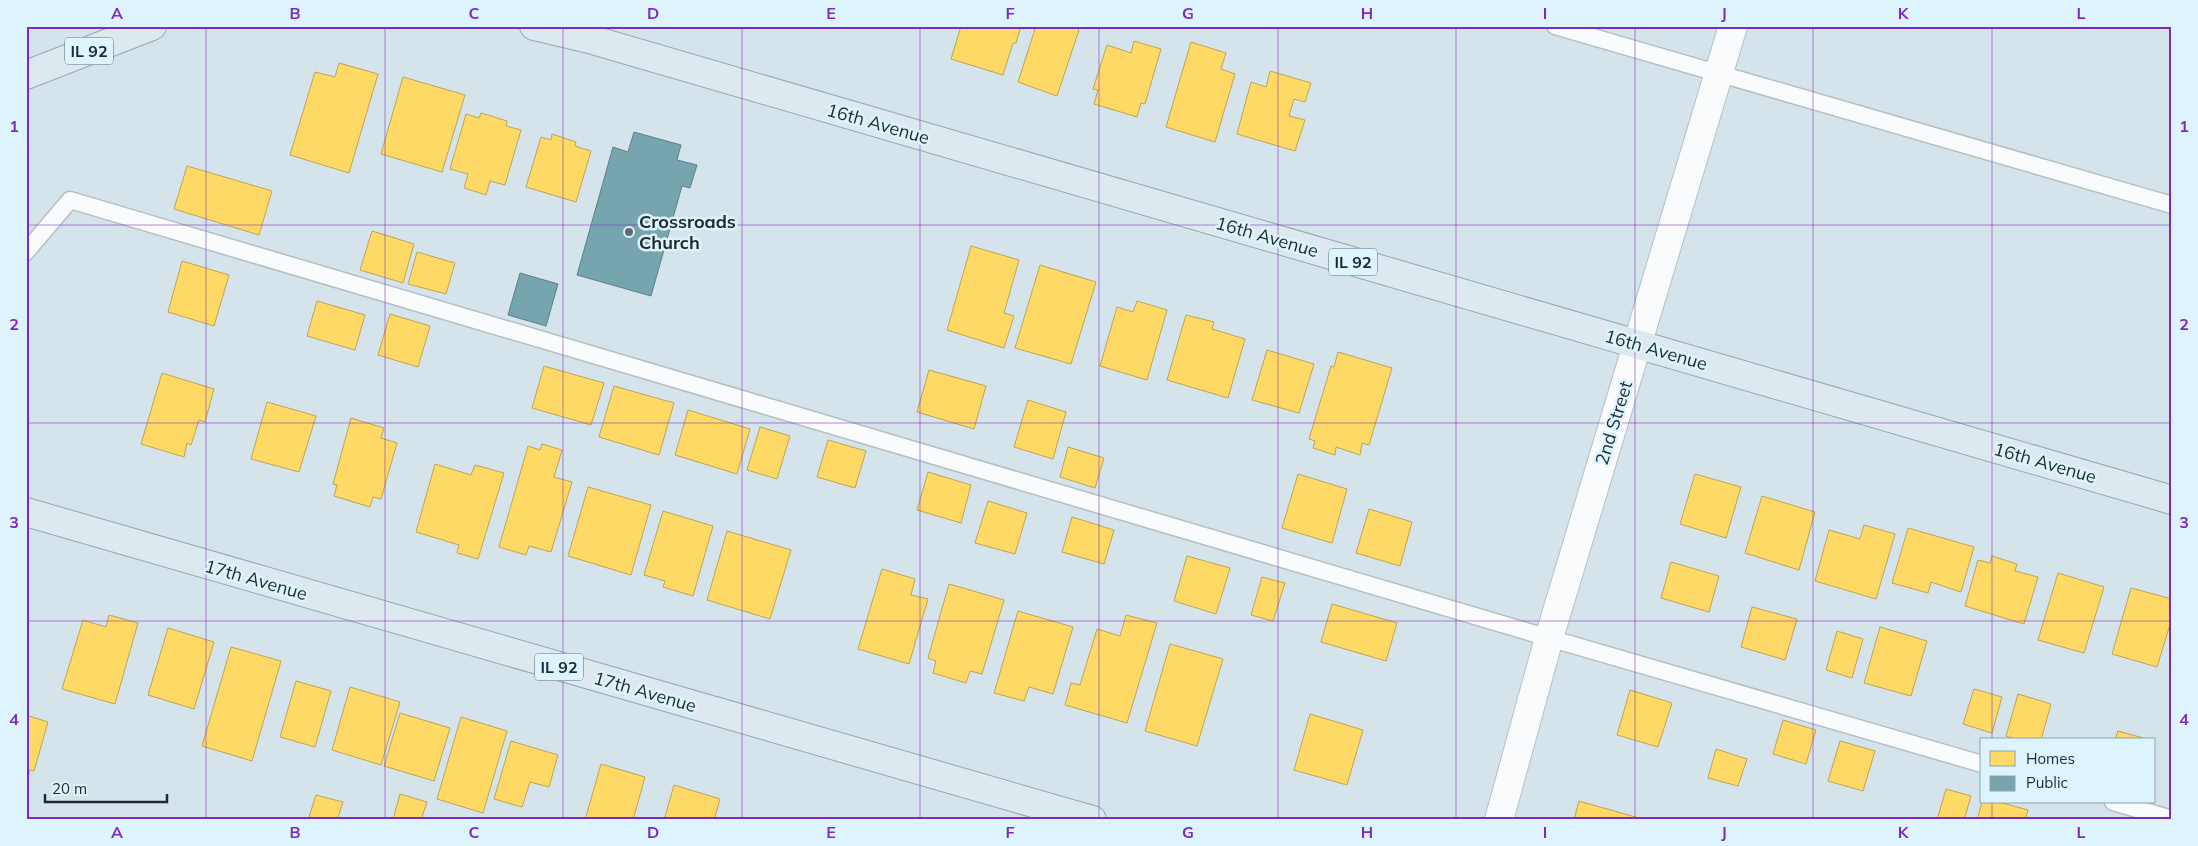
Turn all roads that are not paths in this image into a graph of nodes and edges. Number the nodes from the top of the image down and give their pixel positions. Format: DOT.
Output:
graph roads {
  1 [pos="152,26"];
  2 [pos="534,26"];
  3 [pos="1555,26"];
  4 [pos="1733,26"];
  5 [pos="1719,73"];
  6 [pos="26,75"];
  7 [pos="2172,205"];
  8 [pos="26,252"];
  9 [pos="1638,345"];
  10 [pos="2172,500"];
  11 [pos="26,512"];
  12 [pos="1549,638"];
  13 [pos="1980,763"];
  14 [pos="2120,804"];
  15 [pos="2172,819"];
  16 [pos="1092,820"];
  17 [pos="1499,820"];
  1 -- 6 [label="main road, IL 92"];
  2 -- 9 [label="main road, 16th Avenue / IL 92"];
  3 -- 5 [label="lane"];
  4 -- 5 [label="street, 2nd Street"];
  5 -- 7 [label="lane"];
  5 -- 9 [label="street, 2nd Street"];
  8 -- 12 [label="lane"];
  9 -- 10 [label="main road, 16th Avenue / IL 92"];
  9 -- 12 [label="street, 2nd Street"];
  11 -- 16 [label="main road, 17th Avenue / IL 92"];
  12 -- 13 [label="lane"];
  12 -- 17 [label="street, 2nd Street"];
  14 -- 15 [label="lane"];
}
